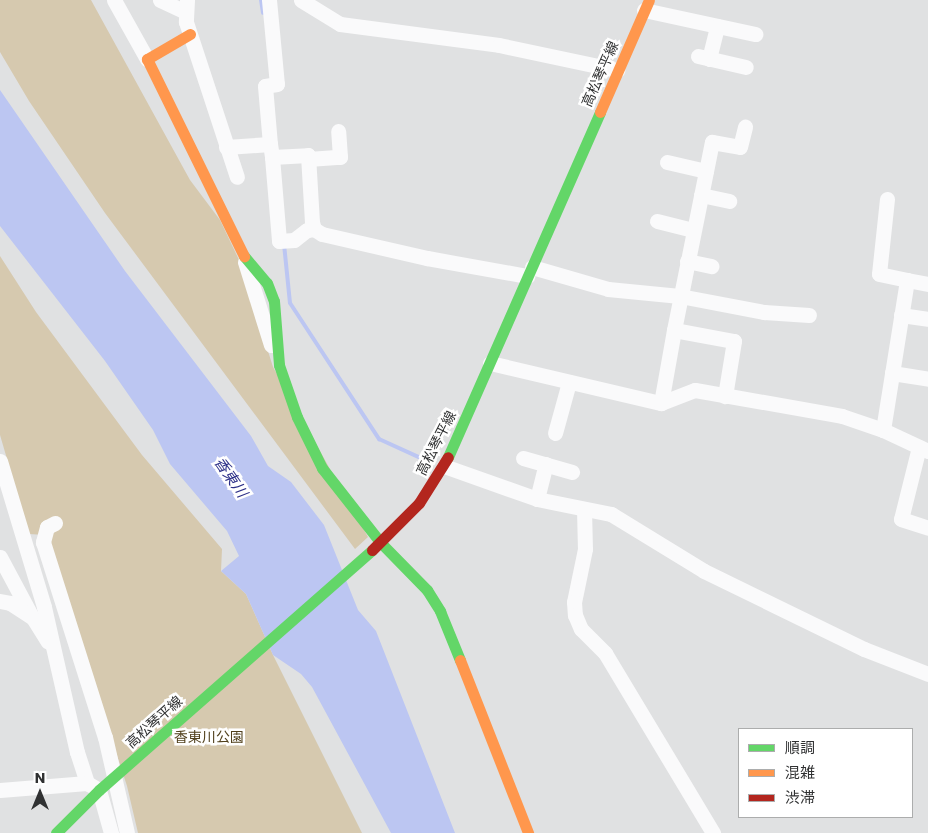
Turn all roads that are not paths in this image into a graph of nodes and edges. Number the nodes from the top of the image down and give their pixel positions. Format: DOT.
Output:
graph roads {
  1 [pos="114,0"];
  2 [pos="160,0"];
  3 [pos="269,0"];
  4 [pos="301,0"];
  5 [pos="186,5"];
  6 [pos="646,5"];
  7 [pos="717,26"];
  8 [pos="190,34"];
  9 [pos="755,34"];
  10 [pos="147,59"];
  11 [pos="746,67"];
  12 [pos="617,70"];
  13 [pos="745,126"];
  14 [pos="338,130"];
  15 [pos="226,147"];
  16 [pos="275,154"];
  17 [pos="308,160"];
  18 [pos="666,162"];
  19 [pos="706,171"];
  20 [pos="237,178"];
  21 [pos="700,195"];
  22 [pos="887,199"];
  23 [pos="728,201"];
  24 [pos="657,221"];
  25 [pos="314,229"];
  26 [pos="694,230"];
  27 [pos="242,253"];
  28 [pos="687,261"];
  29 [pos="711,266"];
  30 [pos="530,271"];
  31 [pos="907,280"];
  32 [pos="928,284"];
  33 [pos="680,296"];
  34 [pos="901,315"];
  35 [pos="809,316"];
  36 [pos="928,319"];
  37 [pos="674,330"];
  38 [pos="490,364"];
  39 [pos="279,365"];
  40 [pos="892,373"];
  41 [pos="928,379"];
  42 [pos="569,382"];
  43 [pos="725,396"];
  44 [pos="661,403"];
  45 [pos="883,430"];
  46 [pos="556,433"];
  47 [pos="924,449"];
  48 [pos="523,458"];
  49 [pos="0,461"];
  50 [pos="546,464"];
  51 [pos="444,466"];
  52 [pos="572,472"];
  53 [pos="537,498"];
  54 [pos="584,508"];
  55 [pos="55,523"];
  56 [pos="928,528"];
  57 [pos="377,545"];
  58 [pos="0,557"];
  59 [pos="0,601"];
  60 [pos="33,618"];
  61 [pos="54,652"];
  62 [pos="928,674"];
  63 [pos="99,785"];
  64 [pos="0,790"];
  65 [pos="56,833"];
  66 [pos="111,833"];
  67 [pos="128,833"];
  68 [pos="528,833"];
  69 [pos="713,833"];
  1 -- 10 [label="street"];
  2 -- 5 [label="street"];
  3 -- 16 [label="street"];
  4 -- 12 [label="street"];
  5 -- 8 [label="street"];
  6 -- 7 [label="street"];
  6 -- 12 [label="main road, 高松琴平線"];
  7 -- 9 [label="street"];
  7 -- 11 [label="street"];
  8 -- 10 [label="main road"];
  8 -- 15 [label="street"];
  10 -- 27 [label="main road"];
  12 -- 30 [label="main road, 高松琴平線"];
  13 -- 19 [label="street"];
  14 -- 17 [label="street"];
  15 -- 16 [label="street"];
  15 -- 20 [label="street"];
  16 -- 17 [label="street"];
  16 -- 25 [label="street"];
  17 -- 25 [label="street"];
  18 -- 19 [label="street"];
  19 -- 21 [label="street"];
  21 -- 23 [label="street"];
  21 -- 26 [label="street"];
  22 -- 31 [label="street"];
  24 -- 26 [label="street"];
  25 -- 30 [label="street"];
  26 -- 28 [label="street"];
  27 -- 39 [label="street"];
  28 -- 29 [label="street"];
  28 -- 33 [label="street"];
  30 -- 33 [label="street"];
  30 -- 38 [label="main road, 高松琴平線"];
  31 -- 32 [label="street"];
  31 -- 34 [label="street"];
  33 -- 35 [label="street"];
  33 -- 37 [label="street"];
  34 -- 36 [label="street"];
  34 -- 40 [label="street"];
  37 -- 43 [label="street"];
  37 -- 44 [label="street"];
  38 -- 42 [label="street"];
  38 -- 51 [label="main road, 高松琴平線"];
  39 -- 57 [label="main road"];
  40 -- 41 [label="street"];
  40 -- 45 [label="street"];
  42 -- 44 [label="street"];
  42 -- 46 [label="street"];
  43 -- 44 [label="street"];
  43 -- 45 [label="street"];
  45 -- 47 [label="street"];
  47 -- 56 [label="street"];
  48 -- 50 [label="street"];
  49 -- 61 [label="street"];
  50 -- 52 [label="street"];
  50 -- 53 [label="street"];
  51 -- 53 [label="street"];
  51 -- 57 [label="main road, 高松琴平線"];
  53 -- 54 [label="street"];
  54 -- 62 [label="street"];
  54 -- 69 [label="street"];
  55 -- 67 [label="street"];
  57 -- 63 [label="main road, 高松琴平線"];
  57 -- 68 [label="main road"];
  58 -- 60 [label="street"];
  59 -- 60 [label="street"];
  60 -- 61 [label="street"];
  61 -- 63 [label="street"];
  63 -- 64 [label="street"];
  63 -- 65 [label="main road, 高松琴平線"];
  63 -- 66 [label="street"];
}
